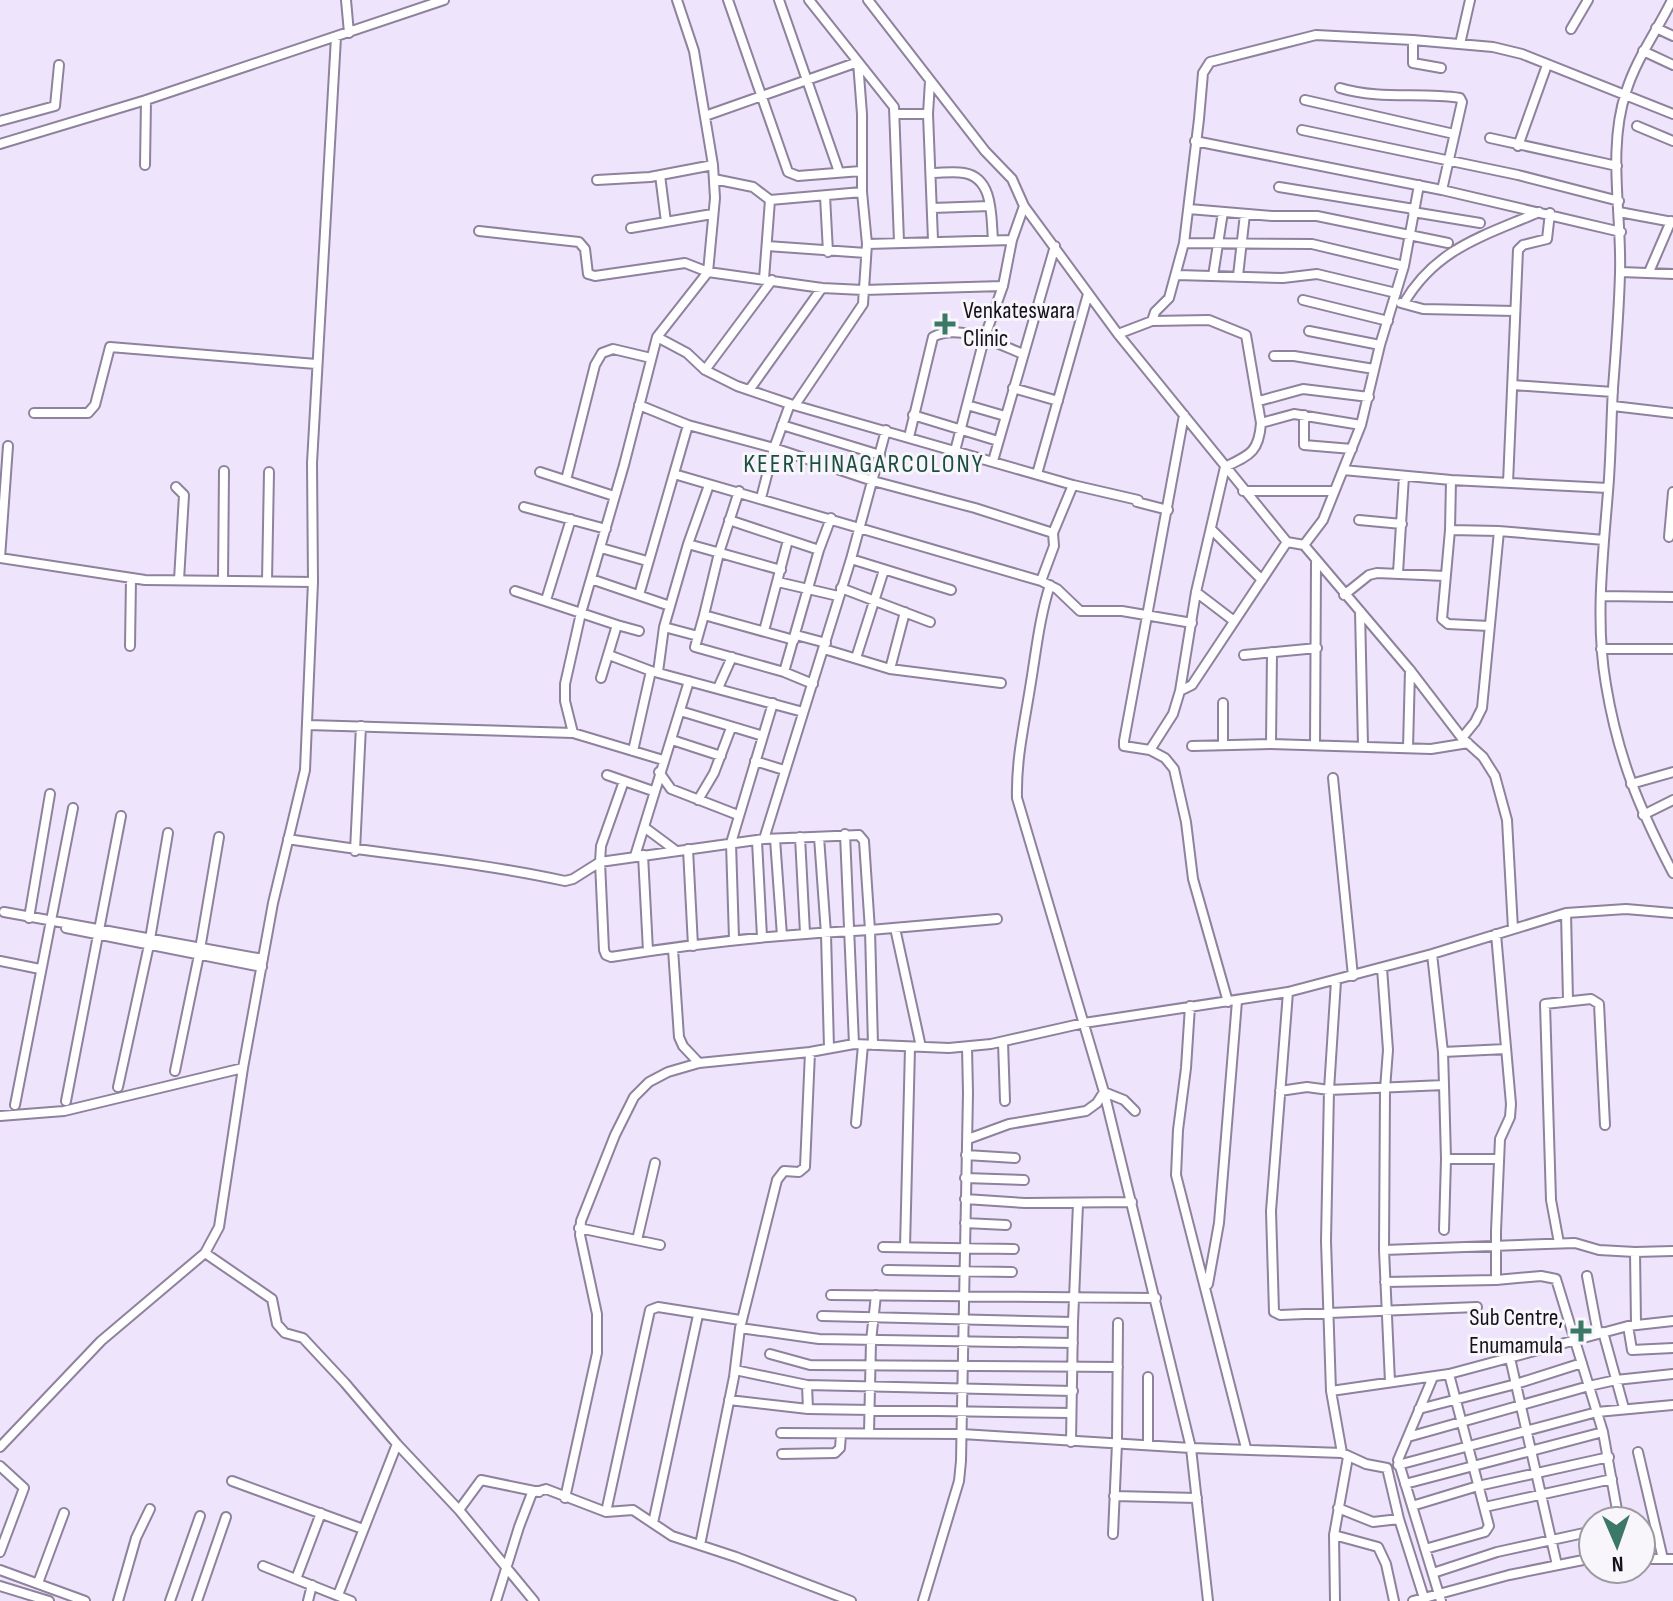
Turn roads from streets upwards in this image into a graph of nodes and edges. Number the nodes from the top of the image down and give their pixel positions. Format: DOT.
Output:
graph roads {
  1 [pos="346,0"];
  2 [pos="444,0"];
  3 [pos="677,0"];
  4 [pos="728,0"];
  5 [pos="779,0"];
  6 [pos="822,0"];
  7 [pos="868,0"];
  8 [pos="1470,0"];
  9 [pos="1588,0"];
  10 [pos="1672,0"];
  11 [pos="811,3"];
  12 [pos="1670,13"];
  13 [pos="1656,28"];
  14 [pos="1571,29"];
  15 [pos="349,33"];
  16 [pos="1673,36"];
  17 [pos="336,37"];
  18 [pos="1413,40"];
  19 [pos="1460,44"];
  20 [pos="1643,51"];
  21 [pos="858,62"];
  22 [pos="59,65"];
  23 [pos="1547,65"];
  24 [pos="1673,65"];
  25 [pos="1441,68"];
  26 [pos="807,79"];
  27 [pos="930,80"];
  28 [pos="1340,88"];
  29 [pos="1625,93"];
  30 [pos="761,96"];
  31 [pos="146,100"];
  32 [pos="1305,100"];
  33 [pos="896,114"];
  34 [pos="928,114"];
  35 [pos="1673,114"];
  36 [pos="705,116"];
  37 [pos="0,121"];
  38 [pos="1637,126"];
  39 [pos="1302,130"];
  40 [pos="1454,134"];
  41 [pos="1490,138"];
  42 [pos="1195,141"];
  43 [pos="1673,141"];
  44 [pos="0,144"];
  45 [pos="1518,146"];
  46 [pos="1450,160"];
  47 [pos="145,165"];
  48 [pos="713,165"];
  49 [pos="1617,166"];
  50 [pos="861,171"];
  51 [pos="839,172"];
  52 [pos="931,173"];
  53 [pos="660,175"];
  54 [pos="714,179"];
  55 [pos="597,180"];
  56 [pos="1419,185"];
  57 [pos="1279,187"];
  58 [pos="1442,190"];
  59 [pos="862,192"];
  60 [pos="825,196"];
  61 [pos="770,200"];
  62 [pos="1619,201"];
  63 [pos="990,206"];
  64 [pos="1024,206"];
  65 [pos="932,208"];
  66 [pos="1189,209"];
  67 [pos="1413,211"];
  68 [pos="1539,211"];
  69 [pos="1223,212"];
  70 [pos="1619,212"];
  71 [pos="1550,213"];
  72 [pos="712,214"];
  73 [pos="1245,214"];
  74 [pos="1672,221"];
  75 [pos="666,222"];
  76 [pos="1480,223"];
  77 [pos="631,228"];
  78 [pos="479,231"];
  79 [pos="1621,232"];
  80 [pos="1409,237"];
  81 [pos="933,240"];
  82 [pos="993,240"];
  83 [pos="1012,240"];
  84 [pos="899,242"];
  85 [pos="1184,243"];
  86 [pos="1219,243"];
  87 [pos="1241,243"];
  88 [pos="1448,243"];
  89 [pos="767,246"];
  90 [pos="1055,246"];
  91 [pos="867,248"];
  92 [pos="828,252"];
  93 [pos="1404,266"];
  94 [pos="708,272"];
  95 [pos="1621,272"];
  96 [pos="1649,272"];
  97 [pos="1673,274"];
  98 [pos="1177,275"];
  99 [pos="1213,276"];
  100 [pos="1238,276"];
  101 [pos="768,280"];
  102 [pos="1003,286"];
  103 [pos="822,288"];
  104 [pos="863,290"];
  105 [pos="1088,294"];
  106 [pos="1399,299"];
  107 [pos="1303,300"];
  108 [pos="1515,311"];
  109 [pos="1152,321"];
  110 [pos="1388,321"];
  111 [pos="1309,331"];
  112 [pos="1118,334"];
  113 [pos="657,337"];
  114 [pos="984,339"];
  115 [pos="1380,345"];
  116 [pos="1023,354"];
  117 [pos="1274,356"];
  118 [pos="651,358"];
  119 [pos="316,364"];
  120 [pos="1374,369"];
  121 [pos="705,370"];
  122 [pos="1513,385"];
  123 [pos="1013,388"];
  124 [pos="750,389"];
  125 [pos="1613,392"];
  126 [pos="1369,397"];
  127 [pos="1058,401"];
  128 [pos="1259,401"];
  129 [pos="639,405"];
  130 [pos="792,405"];
  131 [pos="967,405"];
  132 [pos="1613,406"];
  133 [pos="34,413"];
  134 [pos="1673,413"];
  135 [pos="913,415"];
  136 [pos="1184,415"];
  137 [pos="1304,415"];
  138 [pos="1005,416"];
  139 [pos="1261,423"];
  140 [pos="688,425"];
  141 [pos="782,425"];
  142 [pos="1361,425"];
  143 [pos="961,428"];
  144 [pos="886,430"];
  145 [pos="909,437"];
  146 [pos="998,441"];
  147 [pos="8,446"];
  148 [pos="774,448"];
  149 [pos="1352,449"];
  150 [pos="955,451"];
  151 [pos="880,455"];
  152 [pos="993,461"];
  153 [pos="1225,467"];
  154 [pos="1343,470"];
  155 [pos="224,471"];
  156 [pos="269,472"];
  157 [pos="540,472"];
  158 [pos="674,474"];
  159 [pos="1037,474"];
  160 [pos="1404,476"];
  161 [pos="566,480"];
  162 [pos="1451,480"];
  163 [pos="873,481"];
  164 [pos="1508,483"];
  165 [pos="709,485"];
  166 [pos="1073,485"];
  167 [pos="176,487"];
  168 [pos="1608,488"];
  169 [pos="739,491"];
  170 [pos="1243,491"];
  171 [pos="1333,491"];
  172 [pos="1673,492"];
  173 [pos="614,496"];
  174 [pos="761,498"];
  175 [pos="524,507"];
  176 [pos="1168,510"];
  177 [pos="2,512"];
  178 [pos="831,518"];
  179 [pos="571,519"];
  180 [pos="729,520"];
  181 [pos="1359,520"];
  182 [pos="1402,524"];
  183 [pos="860,527"];
  184 [pos="606,529"];
  185 [pos="1211,529"];
  186 [pos="1450,530"];
  187 [pos="1499,531"];
  188 [pos="1053,533"];
  189 [pos="1669,537"];
  190 [pos="788,540"];
  191 [pos="1604,540"];
  192 [pos="1287,542"];
  193 [pos="688,544"];
  194 [pos="1304,545"];
  195 [pos="601,548"];
  196 [pos="819,550"];
  197 [pos="719,553"];
  198 [pos="851,559"];
  199 [pos="647,561"];
  200 [pos="1316,561"];
  201 [pos="781,570"];
  202 [pos="884,570"];
  203 [pos="1398,573"];
  204 [pos="1445,576"];
  205 [pos="131,578"];
  206 [pos="591,579"];
  207 [pos="179,580"];
  208 [pos="223,580"];
  209 [pos="1262,580"];
  210 [pos="267,581"];
  211 [pos="313,582"];
  212 [pos="778,582"];
  213 [pos="1045,583"];
  214 [pos="810,589"];
  215 [pos="951,590"];
  216 [pos="515,591"];
  217 [pos="840,592"];
  218 [pos="1196,592"];
  219 [pos="639,595"];
  220 [pos="1344,595"];
  221 [pos="1602,596"];
  222 [pos="1673,597"];
  223 [pos="546,600"];
  224 [pos="873,600"];
  225 [pos="670,606"];
  226 [pos="1360,609"];
  227 [pos="905,612"];
  228 [pos="581,613"];
  229 [pos="704,615"];
  230 [pos="1148,615"];
  231 [pos="1234,621"];
  232 [pos="930,622"];
  233 [pos="1192,623"];
  234 [pos="617,625"];
  235 [pos="1489,626"];
  236 [pos="664,627"];
  237 [pos="639,631"];
  238 [pos="764,631"];
  239 [pos="698,636"];
  240 [pos="795,638"];
  241 [pos="130,646"];
  242 [pos="825,646"];
  243 [pos="1317,648"];
  244 [pos="1601,649"];
  245 [pos="1673,649"];
  246 [pos="1272,652"];
  247 [pos="609,655"];
  248 [pos="1244,655"];
  249 [pos="732,657"];
  250 [pos="856,658"];
  251 [pos="890,669"];
  252 [pos="1410,670"];
  253 [pos="655,671"];
  254 [pos="784,672"];
  255 [pos="601,678"];
  256 [pos="689,681"];
  257 [pos="1001,683"];
  258 [pos="813,684"];
  259 [pos="718,688"];
  260 [pos="1180,691"];
  261 [pos="773,703"];
  262 [pos="1223,703"];
  263 [pos="680,711"];
  264 [pos="803,712"];
  265 [pos="308,725"];
  266 [pos="361,726"];
  267 [pos="731,728"];
  268 [pos="573,733"];
  269 [pos="763,736"];
  270 [pos="672,740"];
  271 [pos="1465,741"];
  272 [pos="1271,744"];
  273 [pos="1223,745"];
  274 [pos="1315,745"];
  275 [pos="1192,746"];
  276 [pos="1363,746"];
  277 [pos="1408,748"];
  278 [pos="1150,750"];
  279 [pos="633,751"];
  280 [pos="721,756"];
  281 [pos="663,760"];
  282 [pos="755,761"];
  283 [pos="784,770"];
  284 [pos="659,772"];
  285 [pos="1673,772"];
  286 [pos="607,775"];
  287 [pos="1333,778"];
  288 [pos="624,781"];
  289 [pos="1631,784"];
  290 [pos="653,791"];
  291 [pos="50,794"];
  292 [pos="698,800"];
  293 [pos="1673,800"];
  294 [pos="73,808"];
  295 [pos="738,815"];
  296 [pos="1643,815"];
  297 [pos="121,816"];
  298 [pos="644,827"];
  299 [pos="168,833"];
  300 [pos="845,834"];
  301 [pos="219,837"];
  302 [pos="800,837"];
  303 [pos="819,837"];
  304 [pos="288,839"];
  305 [pos="775,839"];
  306 [pos="761,840"];
  307 [pos="731,843"];
  308 [pos="688,849"];
  309 [pos="355,851"];
  310 [pos="676,851"];
  311 [pos="639,856"];
  312 [pos="600,862"];
  313 [pos="1673,873"];
  314 [pos="4,912"];
  315 [pos="1566,913"];
  316 [pos="1673,913"];
  317 [pos="29,918"];
  318 [pos="997,919"];
  319 [pos="51,921"];
  320 [pos="895,928"];
  321 [pos="1513,929"];
  322 [pos="870,930"];
  323 [pos="850,931"];
  324 [pos="101,932"];
  325 [pos="805,933"];
  326 [pos="826,934"];
  327 [pos="1496,934"];
  328 [pos="782,936"];
  329 [pos="762,937"];
  330 [pos="734,939"];
  331 [pos="150,941"];
  332 [pos="693,946"];
  333 [pos="673,949"];
  334 [pos="200,951"];
  335 [pos="648,951"];
  336 [pos="1432,954"];
  337 [pos="0,961"];
  338 [pos="262,963"];
  339 [pos="1382,968"];
  340 [pos="40,969"];
  341 [pos="1353,976"];
  342 [pos="1336,981"];
  343 [pos="1288,992"];
  344 [pos="1568,1000"];
  345 [pos="1232,1001"];
  346 [pos="1190,1006"];
  347 [pos="1084,1023"];
  348 [pos="1003,1042"];
  349 [pos="859,1044"];
  350 [pos="873,1045"];
  351 [pos="921,1047"];
  352 [pos="967,1047"];
  353 [pos="829,1048"];
  354 [pos="910,1048"];
  355 [pos="1506,1049"];
  356 [pos="810,1052"];
  357 [pos="1443,1052"];
  358 [pos="699,1063"];
  359 [pos="243,1068"];
  360 [pos="175,1071"];
  361 [pos="1444,1085"];
  362 [pos="118,1087"];
  363 [pos="1385,1089"];
  364 [pos="1329,1090"];
  365 [pos="1280,1091"];
  366 [pos="1104,1092"];
  367 [pos="66,1101"];
  368 [pos="1005,1101"];
  369 [pos="15,1105"];
  370 [pos="1135,1111"];
  371 [pos="0,1116"];
  372 [pos="856,1123"];
  373 [pos="1605,1125"];
  374 [pos="968,1139"];
  375 [pos="966,1155"];
  376 [pos="1015,1158"];
  377 [pos="1446,1159"];
  378 [pos="1499,1159"];
  379 [pos="655,1163"];
  380 [pos="965,1178"];
  381 [pos="1024,1180"];
  382 [pos="965,1199"];
  383 [pos="1132,1202"];
  384 [pos="1078,1204"];
  385 [pos="965,1223"];
  386 [pos="1006,1225"];
  387 [pos="579,1228"];
  388 [pos="1444,1230"];
  389 [pos="637,1240"];
  390 [pos="1559,1243"];
  391 [pos="660,1245"];
  392 [pos="883,1247"];
  393 [pos="905,1247"];
  394 [pos="1496,1247"];
  395 [pos="963,1249"];
  396 [pos="1014,1249"];
  397 [pos="1384,1250"];
  398 [pos="1673,1251"];
  399 [pos="1635,1252"];
  400 [pos="205,1253"];
  401 [pos="887,1270"];
  402 [pos="963,1272"];
  403 [pos="1012,1272"];
  404 [pos="1587,1276"];
  405 [pos="1496,1280"];
  406 [pos="1385,1282"];
  407 [pos="1207,1289"];
  408 [pos="831,1295"];
  409 [pos="876,1295"];
  410 [pos="963,1295"];
  411 [pos="1074,1297"];
  412 [pos="1156,1298"];
  413 [pos="1477,1307"];
  414 [pos="1387,1311"];
  415 [pos="1330,1314"];
  416 [pos="698,1315"];
  417 [pos="822,1316"];
  418 [pos="873,1317"];
  419 [pos="963,1319"];
  420 [pos="1673,1321"];
  421 [pos="1073,1322"];
  422 [pos="1118,1323"];
  423 [pos="740,1324"];
  424 [pos="1632,1325"];
  425 [pos="1600,1333"];
  426 [pos="1575,1340"];
  427 [pos="871,1341"];
  428 [pos="963,1342"];
  429 [pos="1073,1343"];
  430 [pos="1673,1348"];
  431 [pos="770,1354"];
  432 [pos="1510,1358"];
  433 [pos="1582,1363"];
  434 [pos="870,1364"];
  435 [pos="962,1365"];
  436 [pos="1118,1367"];
  437 [pos="1073,1368"];
  438 [pos="735,1370"];
  439 [pos="1449,1374"];
  440 [pos="1673,1374"];
  441 [pos="1148,1377"];
  442 [pos="1433,1377"];
  443 [pos="1616,1380"];
  444 [pos="1390,1382"];
  445 [pos="1516,1384"];
  446 [pos="807,1385"];
  447 [pos="1589,1386"];
  448 [pos="870,1387"];
  449 [pos="963,1388"];
  450 [pos="1073,1391"];
  451 [pos="1331,1391"];
  452 [pos="729,1400"];
  453 [pos="1456,1400"];
  454 [pos="1673,1405"];
  455 [pos="1521,1406"];
  456 [pos="1624,1408"];
  457 [pos="808,1409"];
  458 [pos="1419,1409"];
  459 [pos="869,1410"];
  460 [pos="962,1411"];
  461 [pos="1597,1412"];
  462 [pos="1071,1413"];
  463 [pos="1462,1422"];
  464 [pos="1526,1429"];
  465 [pos="1603,1432"];
  466 [pos="781,1433"];
  467 [pos="869,1433"];
  468 [pos="841,1434"];
  469 [pos="962,1434"];
  470 [pos="1408,1437"];
  471 [pos="1071,1442"];
  472 [pos="1117,1443"];
  473 [pos="397,1444"];
  474 [pos="1467,1444"];
  475 [pos="1148,1445"];
  476 [pos="0,1447"];
  477 [pos="1191,1448"];
  478 [pos="1246,1448"];
  479 [pos="1531,1452"];
  480 [pos="1638,1452"];
  481 [pos="782,1454"];
  482 [pos="1345,1455"];
  483 [pos="1609,1457"];
  484 [pos="1398,1465"];
  485 [pos="0,1466"];
  486 [pos="1473,1466"];
  487 [pos="1536,1472"];
  488 [pos="1612,1479"];
  489 [pos="232,1481"];
  490 [pos="1405,1484"];
  491 [pos="1478,1486"];
  492 [pos="539,1492"];
  493 [pos="1541,1495"];
  494 [pos="1114,1496"];
  495 [pos="565,1498"];
  496 [pos="1197,1498"];
  497 [pos="1616,1505"];
  498 [pos="1412,1506"];
  499 [pos="1485,1507"];
  500 [pos="1338,1508"];
  501 [pos="150,1509"];
  502 [pos="459,1510"];
  503 [pos="606,1512"];
  504 [pos="64,1513"];
  505 [pos="321,1513"];
  506 [pos="200,1516"];
  507 [pos="226,1517"];
  508 [pos="1399,1519"];
  509 [pos="653,1523"];
  510 [pos="363,1529"];
  511 [pos="1113,1534"];
  512 [pos="1577,1534"];
  513 [pos="1334,1535"];
  514 [pos="1551,1539"];
  515 [pos="700,1545"];
  516 [pos="1425,1549"];
  517 [pos="0,1552"];
  518 [pos="1657,1559"];
  519 [pos="1663,1559"];
  520 [pos="1673,1559"];
  521 [pos="1577,1561"];
  522 [pos="1557,1565"];
  523 [pos="263,1566"];
  524 [pos="507,1566"];
  525 [pos="0,1570"];
  526 [pos="1433,1573"];
  527 [pos="296,1579"];
  528 [pos="38,1583"];
  529 [pos="312,1585"];
  530 [pos="0,1586"];
  531 [pos="338,1595"];
  532 [pos="18,1596"];
  533 [pos="1439,1597"];
  534 [pos="1424,1598"];
  535 [pos="45,1600"];
  536 [pos="85,1601"];
  537 [pos="118,1601"];
  538 [pos="170,1601"];
  539 [pos="197,1601"];
  540 [pos="308,1601"];
  541 [pos="351,1601"];
  542 [pos="496,1601"];
  543 [pos="534,1601"];
  544 [pos="851,1601"];
  545 [pos="923,1601"];
  546 [pos="1208,1601"];
  547 [pos="1335,1601"];
  548 [pos="1394,1601"];
  549 [pos="1413,1601"];
  1 -- 15 [label="street"];
  2 -- 15 [label="street"];
  3 -- 36 [label="street"];
  4 -- 30 [label="street"];
  5 -- 26 [label="street"];
  6 -- 11 [label="street"];
  7 -- 27 [label="street"];
  8 -- 19 [label="street"];
  9 -- 14 [label="street"];
  10 -- 12 [label="street"];
  11 -- 21 [label="street"];
  12 -- 13 [label="street"];
  13 -- 16 [label="street"];
  13 -- 20 [label="street"];
  15 -- 17 [label="street"];
  17 -- 31 [label="street"];
  17 -- 119 [label="street"];
  18 -- 19 [label="street"];
  18 -- 25 [label="street"];
  18 -- 42 [label="street"];
  19 -- 23 [label="street"];
  20 -- 24 [label="street"];
  20 -- 29 [label="street"];
  21 -- 26 [label="street"];
  21 -- 33 [label="street"];
  21 -- 50 [label="street"];
  22 -- 37 [label="street"];
  23 -- 29 [label="street"];
  23 -- 45 [label="street"];
  26 -- 30 [label="street"];
  26 -- 51 [label="street"];
  27 -- 34 [label="street"];
  27 -- 64 [label="street"];
  28 -- 40 [label="street"];
  29 -- 35 [label="street"];
  29 -- 49 [label="street"];
  30 -- 36 [label="street"];
  30 -- 51 [label="street"];
  31 -- 44 [label="street"];
  31 -- 47 [label="street"];
  32 -- 40 [label="street"];
  33 -- 34 [label="street"];
  33 -- 84 [label="street"];
  34 -- 52 [label="street"];
  36 -- 48 [label="street"];
  38 -- 43 [label="street"];
  39 -- 46 [label="street"];
  40 -- 46 [label="street"];
  41 -- 45 [label="street"];
  42 -- 56 [label="street"];
  42 -- 66 [label="street"];
  45 -- 49 [label="street"];
  46 -- 58 [label="street"];
  46 -- 62 [label="street"];
  48 -- 53 [label="street"];
  48 -- 54 [label="street"];
  49 -- 62 [label="street"];
  50 -- 51 [label="street"];
  50 -- 59 [label="street"];
  52 -- 63 [label="street"];
  52 -- 65 [label="street"];
  53 -- 55 [label="street"];
  53 -- 75 [label="street"];
  54 -- 61 [label="street"];
  54 -- 72 [label="street"];
  56 -- 58 [label="street"];
  56 -- 67 [label="street"];
  57 -- 67 [label="street"];
  58 -- 68 [label="street"];
  59 -- 60 [label="street"];
  59 -- 91 [label="street"];
  60 -- 61 [label="street"];
  60 -- 92 [label="street"];
  61 -- 89 [label="street"];
  62 -- 70 [label="street"];
  63 -- 65 [label="street"];
  63 -- 82 [label="street"];
  64 -- 83 [label="street"];
  64 -- 90 [label="street"];
  65 -- 81 [label="street"];
  66 -- 69 [label="street"];
  66 -- 85 [label="street"];
  67 -- 76 [label="street"];
  67 -- 80 [label="street"];
  68 -- 71 [label="street"];
  68 -- 106 [label="street"];
  69 -- 73 [label="street"];
  69 -- 86 [label="street"];
  70 -- 74 [label="street"];
  70 -- 79 [label="street"];
  71 -- 79 [label="street"];
  71 -- 108 [label="street"];
  72 -- 75 [label="street"];
  72 -- 94 [label="street"];
  73 -- 80 [label="street"];
  73 -- 87 [label="street"];
  74 -- 96 [label="street"];
  75 -- 77 [label="street"];
  78 -- 94 [label="street"];
  79 -- 95 [label="street"];
  80 -- 88 [label="street"];
  80 -- 93 [label="street"];
  81 -- 82 [label="street"];
  81 -- 84 [label="street"];
  82 -- 83 [label="street"];
  83 -- 102 [label="street"];
  84 -- 91 [label="street"];
  85 -- 86 [label="street"];
  85 -- 98 [label="street"];
  86 -- 87 [label="street"];
  86 -- 99 [label="street"];
  87 -- 93 [label="street"];
  87 -- 100 [label="street"];
  89 -- 92 [label="street"];
  89 -- 101 [label="street"];
  90 -- 105 [label="street"];
  90 -- 116 [label="street"];
  91 -- 92 [label="street"];
  91 -- 104 [label="street"];
  93 -- 106 [label="street"];
  94 -- 101 [label="street"];
  94 -- 113 [label="street"];
  95 -- 96 [label="street"];
  95 -- 125 [label="street"];
  96 -- 97 [label="street"];
  98 -- 99 [label="street"];
  98 -- 109 [label="street"];
  99 -- 100 [label="street"];
  100 -- 106 [label="street"];
  101 -- 103 [label="street"];
  101 -- 121 [label="street"];
  102 -- 104 [label="street"];
  102 -- 114 [label="street"];
  103 -- 104 [label="street"];
  103 -- 124 [label="street"];
  104 -- 130 [label="street"];
  105 -- 112 [label="street"];
  105 -- 127 [label="street"];
  106 -- 108 [label="street"];
  106 -- 110 [label="street"];
  107 -- 110 [label="street"];
  108 -- 122 [label="street"];
  109 -- 112 [label="street"];
  109 -- 128 [label="street"];
  110 -- 115 [label="street"];
  111 -- 115 [label="street"];
  112 -- 136 [label="street"];
  113 -- 118 [label="street"];
  113 -- 121 [label="street"];
  114 -- 116 [label="street"];
  114 -- 131 [label="street"];
  114 -- 135 [label="street"];
  115 -- 120 [label="street"];
  116 -- 123 [label="street"];
  117 -- 120 [label="street"];
  118 -- 129 [label="street"];
  118 -- 161 [label="street"];
  119 -- 133 [label="street"];
  119 -- 211 [label="street"];
  120 -- 126 [label="street"];
  121 -- 124 [label="street"];
  122 -- 125 [label="street"];
  122 -- 164 [label="street"];
  123 -- 127 [label="street"];
  123 -- 138 [label="street"];
  124 -- 130 [label="street"];
  125 -- 132 [label="street"];
  126 -- 128 [label="street"];
  126 -- 142 [label="street"];
  127 -- 159 [label="street"];
  128 -- 139 [label="street"];
  129 -- 140 [label="street"];
  129 -- 173 [label="street"];
  130 -- 141 [label="street"];
  130 -- 144 [label="street"];
  131 -- 138 [label="street"];
  131 -- 143 [label="street"];
  132 -- 134 [label="street"];
  132 -- 168 [label="street"];
  135 -- 143 [label="street"];
  135 -- 145 [label="street"];
  136 -- 153 [label="street"];
  136 -- 176 [label="street"];
  137 -- 139 [label="street"];
  137 -- 142 [label="street"];
  137 -- 149 [label="street"];
  138 -- 146 [label="street"];
  139 -- 153 [label="street"];
  140 -- 148 [label="street"];
  140 -- 158 [label="street"];
  141 -- 148 [label="street"];
  141 -- 151 [label="street"];
  142 -- 149 [label="street"];
  143 -- 146 [label="street"];
  143 -- 150 [label="street"];
  144 -- 145 [label="street"];
  144 -- 151 [label="street"];
  145 -- 150 [label="street"];
  146 -- 152 [label="street"];
  147 -- 177 [label="street"];
  148 -- 163 [label="street"];
  148 -- 174 [label="street"];
  149 -- 154 [label="street"];
  150 -- 152 [label="street"];
  151 -- 163 [label="street"];
  152 -- 159 [label="street"];
  153 -- 170 [label="street"];
  153 -- 185 [label="street"];
  154 -- 160 [label="street"];
  154 -- 171 [label="street"];
  155 -- 208 [label="street"];
  156 -- 210 [label="street"];
  157 -- 161 [label="street"];
  158 -- 165 [label="street"];
  158 -- 199 [label="street"];
  159 -- 166 [label="street"];
  160 -- 162 [label="street"];
  160 -- 182 [label="street"];
  161 -- 173 [label="street"];
  162 -- 164 [label="street"];
  162 -- 186 [label="street"];
  163 -- 183 [label="street"];
  163 -- 188 [label="street"];
  164 -- 168 [label="street"];
  165 -- 169 [label="street"];
  165 -- 193 [label="street"];
  166 -- 176 [label="street"];
  166 -- 188 [label="street"];
  167 -- 207 [label="street"];
  168 -- 191 [label="street"];
  169 -- 174 [label="street"];
  169 -- 180 [label="street"];
  170 -- 171 [label="street"];
  170 -- 192 [label="street"];
  171 -- 194 [label="street"];
  172 -- 189 [label="street"];
  173 -- 184 [label="street"];
  174 -- 178 [label="street"];
  175 -- 179 [label="street"];
  176 -- 230 [label="street"];
  177 -- 205 [label="street"];
  178 -- 183 [label="street"];
  178 -- 196 [label="street"];
  179 -- 184 [label="street"];
  179 -- 223 [label="street"];
  180 -- 190 [label="street"];
  180 -- 197 [label="street"];
  181 -- 182 [label="street"];
  182 -- 203 [label="street"];
  183 -- 198 [label="street"];
  183 -- 213 [label="street"];
  184 -- 195 [label="street"];
  185 -- 209 [label="street"];
  185 -- 218 [label="street"];
  186 -- 187 [label="street"];
  186 -- 204 [label="street"];
  187 -- 191 [label="street"];
  187 -- 235 [label="street"];
  188 -- 213 [label="street"];
  190 -- 196 [label="street"];
  190 -- 201 [label="street"];
  191 -- 221 [label="street"];
  192 -- 194 [label="street"];
  192 -- 209 [label="street"];
  193 -- 197 [label="street"];
  193 -- 225 [label="street"];
  194 -- 200 [label="street"];
  195 -- 199 [label="street"];
  195 -- 206 [label="street"];
  196 -- 214 [label="street"];
  197 -- 201 [label="street"];
  197 -- 229 [label="street"];
  198 -- 202 [label="street"];
  198 -- 217 [label="street"];
  199 -- 219 [label="street"];
  200 -- 220 [label="street"];
  200 -- 243 [label="street"];
  201 -- 212 [label="street"];
  202 -- 215 [label="street"];
  202 -- 224 [label="street"];
  203 -- 204 [label="street"];
  203 -- 220 [label="street"];
  204 -- 235 [label="street"];
  205 -- 207 [label="street"];
  205 -- 241 [label="street"];
  206 -- 219 [label="street"];
  206 -- 228 [label="street"];
  207 -- 208 [label="street"];
  208 -- 210 [label="street"];
  209 -- 231 [label="street"];
  210 -- 211 [label="street"];
  211 -- 265 [label="street"];
  212 -- 214 [label="street"];
  212 -- 238 [label="street"];
  213 -- 230 [label="street"];
  213 -- 347 [label="street"];
  214 -- 217 [label="street"];
  214 -- 240 [label="street"];
  216 -- 223 [label="street"];
  217 -- 224 [label="street"];
  217 -- 242 [label="street"];
  218 -- 231 [label="street"];
  218 -- 233 [label="street"];
  219 -- 225 [label="street"];
  220 -- 226 [label="street"];
  221 -- 222 [label="street"];
  221 -- 244 [label="street"];
  223 -- 228 [label="street"];
  224 -- 227 [label="street"];
  224 -- 250 [label="street"];
  225 -- 236 [label="street"];
  226 -- 252 [label="street"];
  226 -- 276 [label="street"];
  227 -- 232 [label="street"];
  227 -- 251 [label="street"];
  228 -- 234 [label="street"];
  228 -- 268 [label="street"];
  229 -- 238 [label="street"];
  229 -- 239 [label="street"];
  230 -- 233 [label="street"];
  230 -- 278 [label="street"];
  231 -- 260 [label="street"];
  233 -- 260 [label="street"];
  234 -- 237 [label="street"];
  234 -- 247 [label="street"];
  235 -- 271 [label="street"];
  236 -- 239 [label="street"];
  236 -- 253 [label="street"];
  238 -- 240 [label="street"];
  239 -- 249 [label="street"];
  240 -- 242 [label="street"];
  240 -- 254 [label="street"];
  242 -- 250 [label="street"];
  242 -- 258 [label="street"];
  243 -- 246 [label="street"];
  243 -- 274 [label="street"];
  244 -- 245 [label="street"];
  244 -- 289 [label="street"];
  246 -- 248 [label="street"];
  246 -- 272 [label="street"];
  247 -- 253 [label="street"];
  247 -- 255 [label="street"];
  249 -- 254 [label="street"];
  249 -- 259 [label="street"];
  250 -- 251 [label="street"];
  251 -- 257 [label="street"];
  252 -- 271 [label="street"];
  252 -- 277 [label="street"];
  253 -- 256 [label="street"];
  253 -- 279 [label="street"];
  254 -- 258 [label="street"];
  256 -- 259 [label="street"];
  256 -- 263 [label="street"];
  258 -- 264 [label="street"];
  259 -- 261 [label="street"];
  260 -- 278 [label="street"];
  261 -- 264 [label="street"];
  261 -- 269 [label="street"];
  262 -- 273 [label="street"];
  263 -- 267 [label="street"];
  263 -- 270 [label="street"];
  264 -- 283 [label="street"];
  265 -- 266 [label="street"];
  265 -- 304 [label="street"];
  266 -- 268 [label="street"];
  266 -- 309 [label="street"];
  267 -- 269 [label="street"];
  267 -- 280 [label="street"];
  268 -- 279 [label="street"];
  269 -- 282 [label="street"];
  270 -- 280 [label="street"];
  270 -- 281 [label="street"];
  271 -- 277 [label="street"];
  271 -- 321 [label="street"];
  272 -- 273 [label="street"];
  272 -- 274 [label="street"];
  273 -- 275 [label="street"];
  274 -- 276 [label="street"];
  276 -- 277 [label="street"];
  278 -- 345 [label="street"];
  279 -- 281 [label="street"];
  280 -- 292 [label="street"];
  281 -- 284 [label="street"];
  282 -- 283 [label="street"];
  282 -- 295 [label="street"];
  283 -- 306 [label="street"];
  284 -- 290 [label="street"];
  284 -- 292 [label="street"];
  285 -- 289 [label="street"];
  286 -- 288 [label="street"];
  287 -- 341 [label="street"];
  288 -- 290 [label="street"];
  288 -- 312 [label="street"];
  289 -- 296 [label="street"];
  290 -- 298 [label="street"];
  291 -- 317 [label="street"];
  292 -- 295 [label="street"];
  293 -- 296 [label="street"];
  294 -- 319 [label="street"];
  295 -- 307 [label="street"];
  296 -- 313 [label="street"];
  297 -- 324 [label="street"];
  298 -- 310 [label="street"];
  298 -- 311 [label="street"];
  299 -- 331 [label="street"];
  300 -- 303 [label="street"];
  300 -- 322 [label="street"];
  300 -- 323 [label="street"];
  301 -- 334 [label="street"];
  302 -- 303 [label="street"];
  302 -- 305 [label="street"];
  302 -- 325 [label="street"];
  303 -- 326 [label="street"];
  304 -- 309 [label="street"];
  304 -- 338 [label="street"];
  305 -- 306 [label="street"];
  305 -- 328 [label="street"];
  306 -- 307 [label="street"];
  306 -- 329 [label="street"];
  307 -- 308 [label="street"];
  307 -- 330 [label="street"];
  308 -- 310 [label="street"];
  308 -- 332 [label="street"];
  309 -- 312 [label="street"];
  310 -- 311 [label="street"];
  311 -- 312 [label="street"];
  311 -- 335 [label="street"];
  312 -- 335 [label="street"];
  314 -- 317 [label="street"];
  315 -- 316 [label="street"];
  315 -- 321 [label="street"];
  315 -- 344 [label="street"];
  317 -- 319 [label="street"];
  318 -- 320 [label="street"];
  319 -- 324 [label="street"];
  319 -- 340 [label="street"];
  320 -- 322 [label="street"];
  320 -- 351 [label="street"];
  321 -- 327 [label="street"];
  322 -- 323 [label="street"];
  322 -- 350 [label="street"];
  323 -- 326 [label="street"];
  323 -- 349 [label="street"];
  324 -- 331 [label="street"];
  324 -- 367 [label="street"];
  325 -- 326 [label="street"];
  325 -- 328 [label="street"];
  326 -- 353 [label="street"];
  327 -- 336 [label="street"];
  327 -- 355 [label="street"];
  328 -- 329 [label="street"];
  329 -- 330 [label="street"];
  330 -- 332 [label="street"];
  331 -- 334 [label="street"];
  331 -- 362 [label="street"];
  332 -- 333 [label="street"];
  333 -- 335 [label="street"];
  333 -- 358 [label="street"];
  334 -- 338 [label="street"];
  334 -- 360 [label="street"];
  336 -- 339 [label="street"];
  336 -- 357 [label="street"];
  337 -- 340 [label="street"];
  338 -- 359 [label="street"];
  339 -- 341 [label="street"];
  339 -- 363 [label="street"];
  340 -- 369 [label="street"];
  341 -- 342 [label="street"];
  342 -- 343 [label="street"];
  342 -- 364 [label="street"];
  343 -- 345 [label="street"];
  343 -- 365 [label="street"];
  344 -- 373 [label="street"];
  344 -- 390 [label="street"];
  345 -- 346 [label="street"];
  345 -- 407 [label="street"];
  346 -- 347 [label="street"];
  346 -- 407 [label="street"];
  347 -- 348 [label="street"];
  347 -- 366 [label="street"];
  348 -- 352 [label="street"];
  348 -- 368 [label="street"];
  349 -- 350 [label="street"];
  349 -- 353 [label="street"];
  349 -- 372 [label="street"];
  350 -- 354 [label="street"];
  351 -- 352 [label="street"];
  351 -- 354 [label="street"];
  352 -- 374 [label="street"];
  353 -- 356 [label="street"];
  354 -- 393 [label="street"];
  355 -- 357 [label="street"];
  355 -- 378 [label="street"];
  356 -- 358 [label="street"];
  356 -- 423 [label="street"];
  357 -- 361 [label="street"];
  358 -- 387 [label="street"];
  359 -- 371 [label="street"];
  359 -- 400 [label="street"];
  361 -- 363 [label="street"];
  361 -- 377 [label="street"];
  363 -- 364 [label="street"];
  363 -- 397 [label="street"];
  364 -- 365 [label="street"];
  364 -- 415 [label="street"];
  365 -- 415 [label="street"];
  366 -- 370 [label="street"];
  366 -- 374 [label="street"];
  366 -- 383 [label="street"];
  374 -- 375 [label="street"];
  375 -- 376 [label="street"];
  375 -- 380 [label="street"];
  377 -- 378 [label="street"];
  377 -- 388 [label="street"];
  378 -- 394 [label="street"];
  379 -- 389 [label="street"];
  380 -- 381 [label="street"];
  380 -- 382 [label="street"];
  382 -- 384 [label="street"];
  382 -- 385 [label="street"];
  383 -- 384 [label="street"];
  383 -- 412 [label="street"];
  384 -- 411 [label="street"];
  385 -- 386 [label="street"];
  385 -- 395 [label="street"];
  387 -- 389 [label="street"];
  387 -- 495 [label="street"];
  389 -- 391 [label="street"];
  390 -- 394 [label="street"];
  390 -- 399 [label="street"];
  392 -- 393 [label="street"];
  393 -- 395 [label="street"];
  394 -- 397 [label="street"];
  394 -- 405 [label="street"];
  395 -- 396 [label="street"];
  395 -- 402 [label="street"];
  397 -- 406 [label="street"];
  398 -- 399 [label="street"];
  399 -- 424 [label="street"];
  400 -- 473 [label="street"];
  400 -- 476 [label="street"];
  401 -- 402 [label="street"];
  402 -- 403 [label="street"];
  402 -- 410 [label="street"];
  404 -- 425 [label="street"];
  405 -- 406 [label="street"];
  405 -- 426 [label="street"];
  406 -- 414 [label="street"];
  407 -- 478 [label="street"];
  408 -- 409 [label="street"];
  409 -- 410 [label="street"];
  409 -- 418 [label="street"];
  410 -- 411 [label="street"];
  410 -- 419 [label="street"];
  411 -- 412 [label="street"];
  411 -- 421 [label="street"];
  412 -- 477 [label="street"];
  413 -- 414 [label="street"];
  414 -- 415 [label="street"];
  414 -- 444 [label="street"];
  415 -- 451 [label="street"];
  416 -- 423 [label="street"];
  416 -- 503 [label="street"];
  416 -- 509 [label="street"];
  417 -- 418 [label="street"];
  418 -- 419 [label="street"];
  418 -- 427 [label="street"];
  419 -- 421 [label="street"];
  419 -- 428 [label="street"];
  420 -- 424 [label="street"];
  421 -- 429 [label="street"];
  422 -- 436 [label="street"];
  423 -- 427 [label="street"];
  423 -- 438 [label="street"];
  424 -- 425 [label="street"];
  424 -- 430 [label="street"];
  425 -- 426 [label="street"];
  425 -- 443 [label="street"];
  426 -- 432 [label="street"];
  426 -- 433 [label="street"];
  427 -- 428 [label="street"];
  427 -- 434 [label="street"];
  428 -- 429 [label="street"];
  428 -- 435 [label="street"];
  429 -- 437 [label="street"];
  431 -- 434 [label="street"];
  432 -- 439 [label="street"];
  432 -- 445 [label="street"];
  433 -- 445 [label="street"];
  433 -- 447 [label="street"];
  434 -- 435 [label="street"];
  434 -- 448 [label="street"];
  435 -- 437 [label="street"];
  435 -- 449 [label="street"];
  436 -- 437 [label="street"];
  436 -- 472 [label="street"];
  437 -- 450 [label="street"];
  438 -- 446 [label="street"];
  438 -- 452 [label="street"];
  439 -- 442 [label="street"];
  439 -- 453 [label="street"];
  440 -- 443 [label="street"];
  441 -- 475 [label="street"];
  442 -- 444 [label="street"];
  442 -- 458 [label="street"];
  443 -- 447 [label="street"];
  443 -- 456 [label="street"];
  444 -- 451 [label="street"];
  445 -- 453 [label="street"];
  445 -- 455 [label="street"];
  446 -- 448 [label="street"];
  446 -- 457 [label="street"];
  447 -- 455 [label="street"];
  447 -- 461 [label="street"];
  448 -- 449 [label="street"];
  448 -- 459 [label="street"];
  449 -- 450 [label="street"];
  449 -- 460 [label="street"];
  450 -- 462 [label="street"];
  451 -- 482 [label="street"];
  452 -- 457 [label="street"];
  452 -- 515 [label="street"];
  453 -- 458 [label="street"];
  453 -- 463 [label="street"];
  454 -- 456 [label="street"];
  455 -- 463 [label="street"];
  455 -- 464 [label="street"];
  456 -- 461 [label="street"];
  457 -- 459 [label="street"];
  458 -- 470 [label="street"];
  459 -- 460 [label="street"];
  459 -- 467 [label="street"];
  460 -- 462 [label="street"];
  460 -- 469 [label="street"];
  461 -- 464 [label="street"];
  461 -- 465 [label="street"];
  462 -- 471 [label="street"];
  463 -- 470 [label="street"];
  463 -- 474 [label="street"];
  464 -- 474 [label="street"];
  464 -- 479 [label="street"];
  465 -- 479 [label="street"];
  465 -- 483 [label="street"];
  466 -- 468 [label="street"];
  467 -- 468 [label="street"];
  467 -- 469 [label="street"];
  468 -- 481 [label="street"];
  469 -- 471 [label="street"];
  469 -- 545 [label="street"];
  470 -- 484 [label="street"];
  471 -- 472 [label="street"];
  472 -- 475 [label="street"];
  472 -- 494 [label="street"];
  473 -- 502 [label="street"];
  473 -- 510 [label="street"];
  474 -- 484 [label="street"];
  474 -- 486 [label="street"];
  475 -- 477 [label="street"];
  477 -- 478 [label="street"];
  477 -- 496 [label="street"];
  478 -- 482 [label="street"];
  479 -- 486 [label="street"];
  479 -- 487 [label="street"];
  480 -- 519 [label="street"];
  482 -- 500 [label="street"];
  482 -- 508 [label="street"];
  483 -- 487 [label="street"];
  483 -- 488 [label="street"];
  484 -- 490 [label="street"];
  485 -- 517 [label="street"];
  486 -- 490 [label="street"];
  486 -- 491 [label="street"];
  487 -- 491 [label="street"];
  487 -- 493 [label="street"];
  488 -- 493 [label="street"];
  488 -- 497 [label="street"];
  489 -- 505 [label="street"];
  490 -- 498 [label="street"];
  491 -- 498 [label="street"];
  491 -- 499 [label="street"];
  492 -- 495 [label="street"];
  492 -- 502 [label="street"];
  492 -- 524 [label="street"];
  493 -- 499 [label="street"];
  493 -- 514 [label="street"];
  494 -- 496 [label="street"];
  494 -- 511 [label="street"];
  495 -- 503 [label="street"];
  496 -- 546 [label="street"];
  498 -- 516 [label="street"];
  499 -- 516 [label="street"];
  500 -- 508 [label="street"];
  500 -- 513 [label="street"];
  501 -- 537 [label="street"];
  502 -- 524 [label="street"];
  503 -- 509 [label="street"];
  504 -- 528 [label="street"];
  505 -- 510 [label="street"];
  505 -- 527 [label="street"];
  506 -- 538 [label="street"];
  507 -- 539 [label="street"];
  508 -- 534 [label="street"];
  509 -- 515 [label="street"];
  510 -- 531 [label="street"];
  512 -- 514 [label="street"];
  513 -- 547 [label="street"];
  513 -- 548 [label="street"];
  514 -- 522 [label="street"];
  514 -- 526 [label="street"];
  515 -- 544 [label="street"];
  516 -- 526 [label="street"];
  518 -- 519 [label="street"];
  519 -- 520 [label="street"];
  521 -- 522 [label="street"];
  522 -- 533 [label="street"];
  523 -- 527 [label="street"];
  524 -- 542 [label="street"];
  524 -- 543 [label="street"];
  525 -- 528 [label="street"];
  526 -- 533 [label="street"];
  527 -- 529 [label="street"];
  528 -- 536 [label="street"];
  529 -- 531 [label="street"];
  529 -- 540 [label="street"];
  530 -- 532 [label="street"];
  531 -- 541 [label="street"];
  532 -- 535 [label="street"];
  533 -- 534 [label="street"];
  534 -- 549 [label="street"];
}
